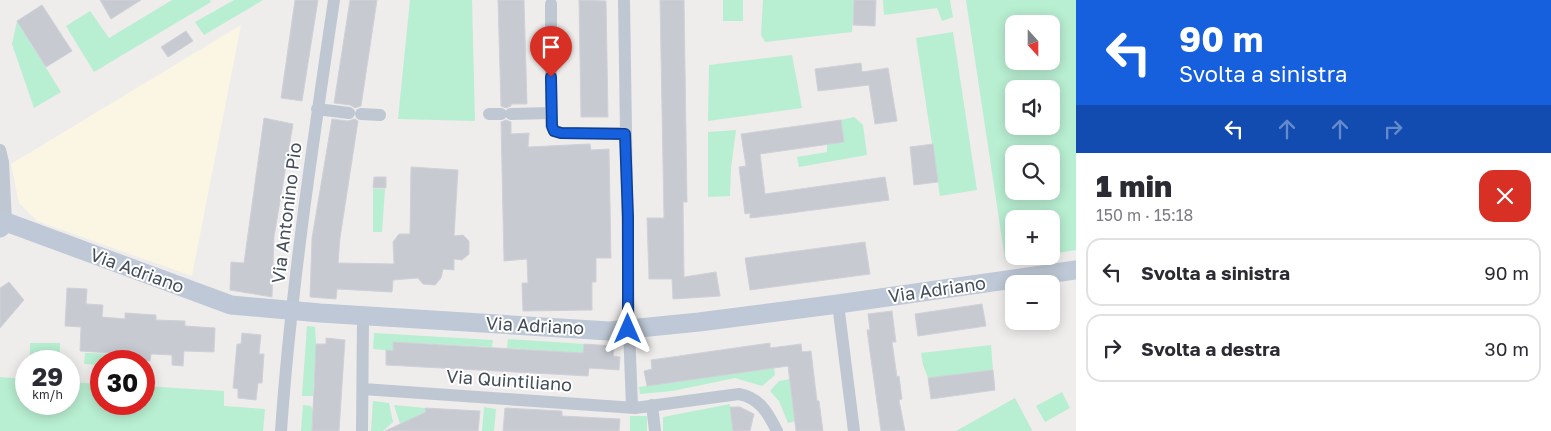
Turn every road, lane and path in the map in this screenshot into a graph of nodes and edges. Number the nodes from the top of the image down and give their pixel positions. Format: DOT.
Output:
graph roads {
  1 [pos="334,0"];
  2 [pos="624,0"];
  3 [pos="551,4"];
  4 [pos="317,109"];
  5 [pos="551,113"];
  6 [pos="501,114"];
  7 [pos="380,115"];
  8 [pos="625,134"];
  9 [pos="0,150"];
  10 [pos="3,225"];
  11 [pos="1076,270"];
  12 [pos="838,304"];
  13 [pos="292,311"];
  14 [pos="362,316"];
  15 [pos="628,329"];
  16 [pos="363,389"];
  17 [pos="652,405"];
  18 [pos="632,407"];
  19 [pos="281,431"];
  20 [pos="362,431"];
  21 [pos="655,431"];
  22 [pos="777,431"];
  23 [pos="854,431"];
  1 -- 4 [label="street, Via Antonino Pio"];
  2 -- 8 [label="street"];
  3 -- 5 [label="street"];
  4 -- 7 [label="street"];
  4 -- 13 [label="street, Via Antonino Pio"];
  5 -- 6 [label="street"];
  5 -- 8 [label="street"];
  8 -- 15 [label="street"];
  9 -- 10 [label="street"];
  10 -- 13 [label="street, Via Adriano"];
  11 -- 12 [label="street, Via Adriano"];
  12 -- 15 [label="street, Via Adriano"];
  12 -- 23 [label="street"];
  13 -- 14 [label="street, Via Adriano"];
  13 -- 19 [label="street, Via Antonino Pio"];
  14 -- 15 [label="street, Via Adriano"];
  14 -- 16 [label="street"];
  15 -- 18 [label="street"];
  16 -- 18 [label="street, Via Quintiliano"];
  16 -- 20 [label="street"];
  17 -- 18 [label="street, Via Quintiliano"];
  17 -- 21 [label="street"];
  17 -- 22 [label="street, Via Quintiliano"];
}
